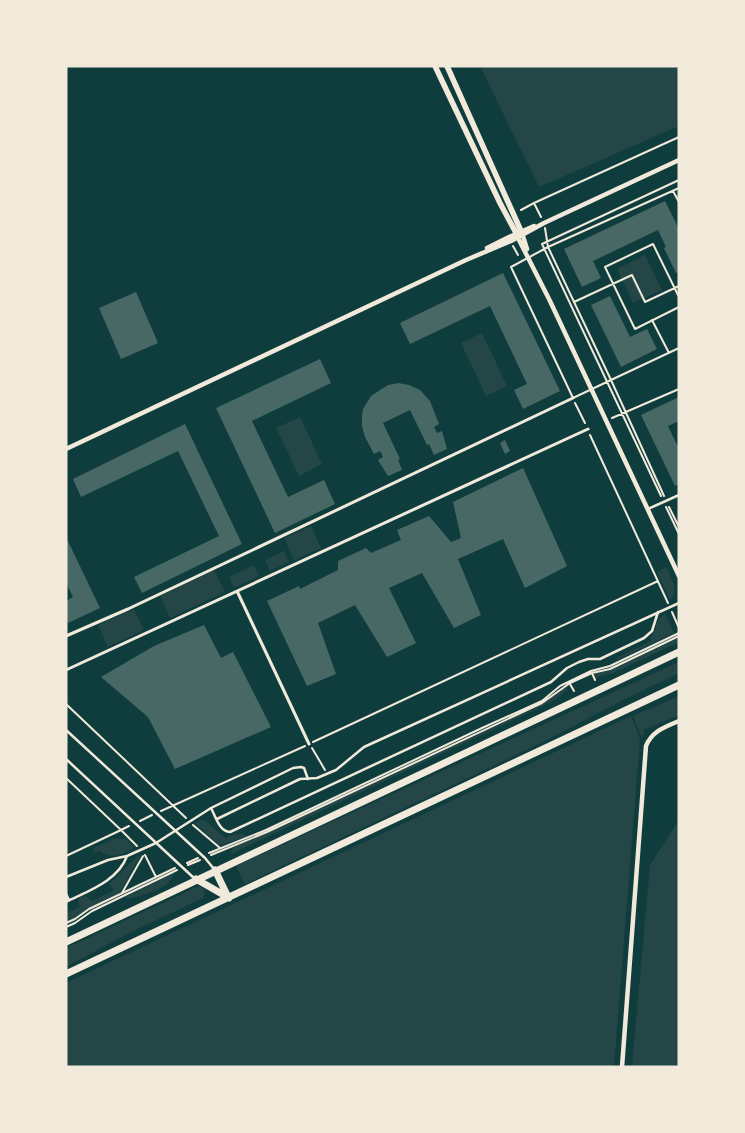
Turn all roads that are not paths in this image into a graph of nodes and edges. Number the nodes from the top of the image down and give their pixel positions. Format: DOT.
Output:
graph roads {
  1 [pos="435,66"];
  2 [pos="447,66"];
  3 [pos="679,160"];
  4 [pos="520,234"];
  5 [pos="573,398"];
  6 [pos="588,429"];
  7 [pos="66,449"];
  8 [pos="679,495"];
  9 [pos="647,510"];
  10 [pos="679,576"];
  11 [pos="236,591"];
  12 [pos="679,603"];
  13 [pos="658,612"];
  14 [pos="66,636"];
  15 [pos="679,652"];
  16 [pos="66,670"];
  17 [pos="679,685"];
  18 [pos="679,721"];
  19 [pos="66,730"];
  20 [pos="309,744"];
  21 [pos="66,759"];
  22 [pos="308,779"];
  23 [pos="211,808"];
  24 [pos="216,819"];
  25 [pos="175,831"];
  26 [pos="156,843"];
  27 [pos="127,856"];
  28 [pos="215,870"];
  29 [pos="66,877"];
  30 [pos="196,879"];
  31 [pos="66,894"];
  32 [pos="229,898"];
  33 [pos="68,901"];
  34 [pos="66,942"];
  35 [pos="66,974"];
  36 [pos="622,1067"];
  1 -- 4 [label="street"];
  2 -- 4 [label="street"];
  3 -- 4 [label="street"];
  4 -- 7 [label="street"];
  4 -- 9 [label="street"];
  5 -- 14 [label="street"];
  6 -- 11 [label="street"];
  8 -- 9 [label="lane"];
  9 -- 10 [label="street"];
  11 -- 16 [label="street"];
  11 -- 20 [label="street"];
  12 -- 13 [label="lane"];
  13 -- 22 [label="lane"];
  13 -- 24 [label="lane"];
  15 -- 28 [label="main road"];
  17 -- 32 [label="main road"];
  18 -- 36 [label="street"];
  19 -- 25 [label="lane"];
  21 -- 26 [label="lane"];
  22 -- 23 [label="lane"];
  22 -- 24 [label="lane"];
  23 -- 24 [label="lane"];
  23 -- 25 [label="lane"];
  25 -- 26 [label="lane"];
  25 -- 28 [label="lane"];
  26 -- 27 [label="lane"];
  26 -- 30 [label="lane"];
  27 -- 29 [label="lane"];
  27 -- 33 [label="lane"];
  28 -- 30 [label="main road"];
  28 -- 32 [label="main road"];
  30 -- 32 [label="main road"];
  30 -- 34 [label="main road"];
  31 -- 33 [label="lane"];
  32 -- 35 [label="main road"];
}
